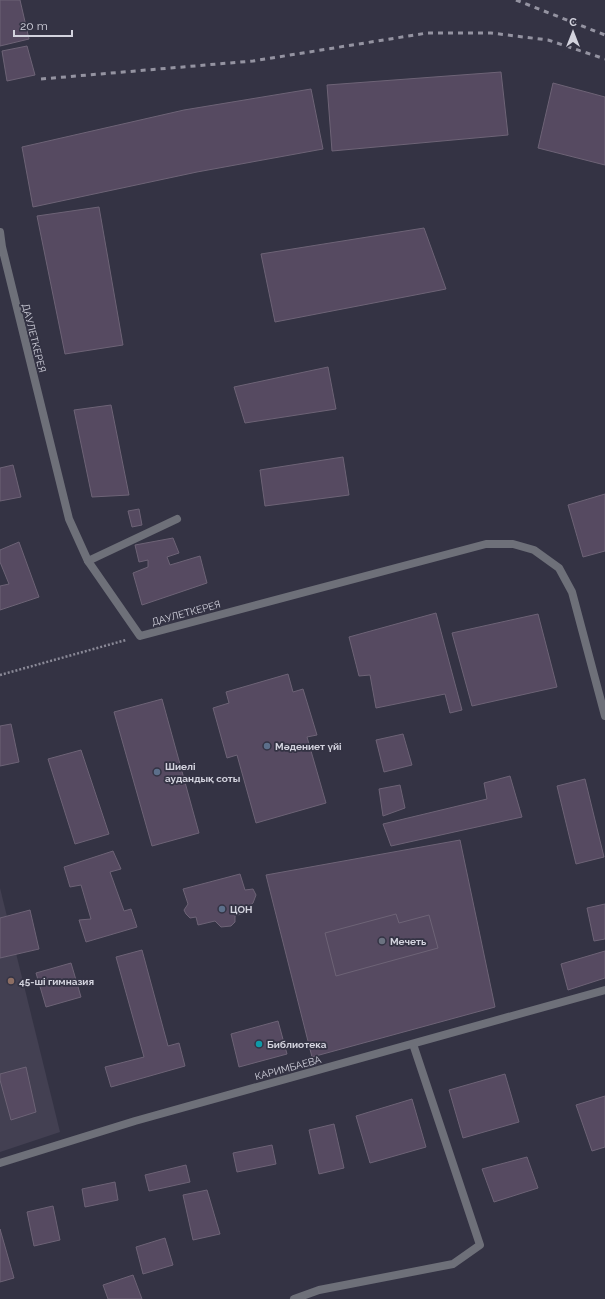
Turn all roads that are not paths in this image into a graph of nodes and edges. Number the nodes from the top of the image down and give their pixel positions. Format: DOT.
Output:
graph roads {
  1 [pos="0,232"];
  2 [pos="177,519"];
  3 [pos="88,561"];
  4 [pos="605,716"];
  5 [pos="605,990"];
  6 [pos="413,1044"];
  7 [pos="0,1163"];
  8 [pos="294,1299"];
  1 -- 3 [label="street, ДАУЛЕТКЕРЕЯ"];
  2 -- 3 [label="street"];
  3 -- 4 [label="street, ДАУЛЕТКЕРЕЯ"];
  5 -- 6 [label="street, КАРИМБАЕВА"];
  6 -- 7 [label="street, КАРИМБАЕВА"];
  6 -- 8 [label="street"];
}
